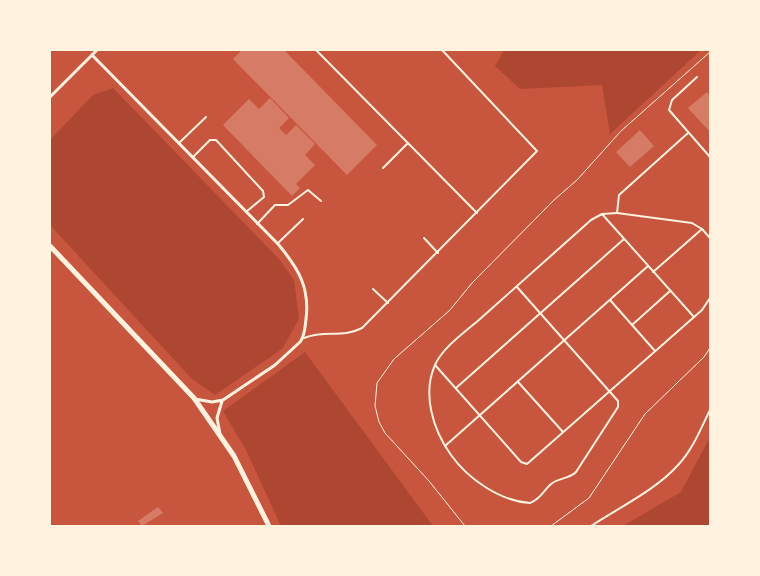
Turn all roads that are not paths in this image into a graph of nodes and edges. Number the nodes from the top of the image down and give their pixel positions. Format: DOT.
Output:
graph roads {
  1 [pos="98,50"];
  2 [pos="316,50"];
  3 [pos="442,50"];
  4 [pos="92,55"];
  5 [pos="697,77"];
  6 [pos="50,97"];
  7 [pos="206,117"];
  8 [pos="688,133"];
  9 [pos="178,143"];
  10 [pos="408,143"];
  11 [pos="192,157"];
  12 [pos="710,157"];
  13 [pos="383,168"];
  14 [pos="320,202"];
  15 [pos="246,212"];
  16 [pos="477,213"];
  17 [pos="617,213"];
  18 [pos="602,214"];
  19 [pos="303,218"];
  20 [pos="257,224"];
  21 [pos="702,229"];
  22 [pos="424,238"];
  23 [pos="710,238"];
  24 [pos="624,239"];
  25 [pos="278,244"];
  26 [pos="50,246"];
  27 [pos="438,253"];
  28 [pos="648,266"];
  29 [pos="653,272"];
  30 [pos="517,286"];
  31 [pos="373,289"];
  32 [pos="670,291"];
  33 [pos="710,298"];
  34 [pos="610,300"];
  35 [pos="388,303"];
  36 [pos="541,313"];
  37 [pos="694,317"];
  38 [pos="632,324"];
  39 [pos="304,338"];
  40 [pos="564,341"];
  41 [pos="655,351"];
  42 [pos="435,365"];
  43 [pos="518,382"];
  44 [pos="456,388"];
  45 [pos="610,392"];
  46 [pos="194,398"];
  47 [pos="223,400"];
  48 [pos="710,410"];
  49 [pos="479,416"];
  50 [pos="564,433"];
  51 [pos="220,434"];
  52 [pos="445,446"];
  53 [pos="269,526"];
  54 [pos="591,526"];
  1 -- 4 [label="street"];
  2 -- 10 [label="lane"];
  3 -- 16 [label="lane"];
  4 -- 6 [label="street"];
  4 -- 9 [label="street"];
  5 -- 8 [label="lane"];
  7 -- 9 [label="lane"];
  8 -- 12 [label="lane"];
  8 -- 17 [label="lane"];
  9 -- 11 [label="street"];
  10 -- 13 [label="lane"];
  10 -- 16 [label="lane"];
  11 -- 15 [label="street"];
  11 -- 15 [label="lane"];
  14 -- 20 [label="lane"];
  15 -- 20 [label="street"];
  16 -- 27 [label="lane"];
  17 -- 18 [label="lane"];
  17 -- 21 [label="lane"];
  18 -- 24 [label="lane"];
  18 -- 30 [label="lane"];
  19 -- 25 [label="lane"];
  20 -- 25 [label="street"];
  21 -- 23 [label="lane"];
  21 -- 29 [label="lane"];
  22 -- 27 [label="lane"];
  24 -- 28 [label="lane"];
  24 -- 36 [label="lane"];
  25 -- 39 [label="street"];
  26 -- 46 [label="main road"];
  27 -- 35 [label="lane"];
  28 -- 29 [label="lane"];
  28 -- 34 [label="lane"];
  29 -- 32 [label="lane"];
  30 -- 36 [label="lane"];
  30 -- 42 [label="lane"];
  31 -- 35 [label="lane"];
  32 -- 37 [label="lane"];
  32 -- 38 [label="lane"];
  33 -- 37 [label="lane"];
  34 -- 38 [label="lane"];
  34 -- 40 [label="lane"];
  35 -- 39 [label="lane"];
  36 -- 40 [label="lane"];
  36 -- 44 [label="lane"];
  37 -- 41 [label="lane"];
  38 -- 41 [label="lane"];
  39 -- 47 [label="street"];
  40 -- 43 [label="lane"];
  40 -- 45 [label="lane"];
  41 -- 45 [label="lane"];
  42 -- 44 [label="lane"];
  42 -- 52 [label="lane"];
  43 -- 49 [label="lane"];
  43 -- 50 [label="lane"];
  44 -- 49 [label="lane"];
  45 -- 50 [label="lane"];
  45 -- 52 [label="lane"];
  46 -- 47 [label="street"];
  46 -- 51 [label="main road"];
  47 -- 51 [label="street"];
  48 -- 54 [label="lane"];
  49 -- 50 [label="lane"];
  49 -- 52 [label="lane"];
  51 -- 53 [label="main road"];
}
